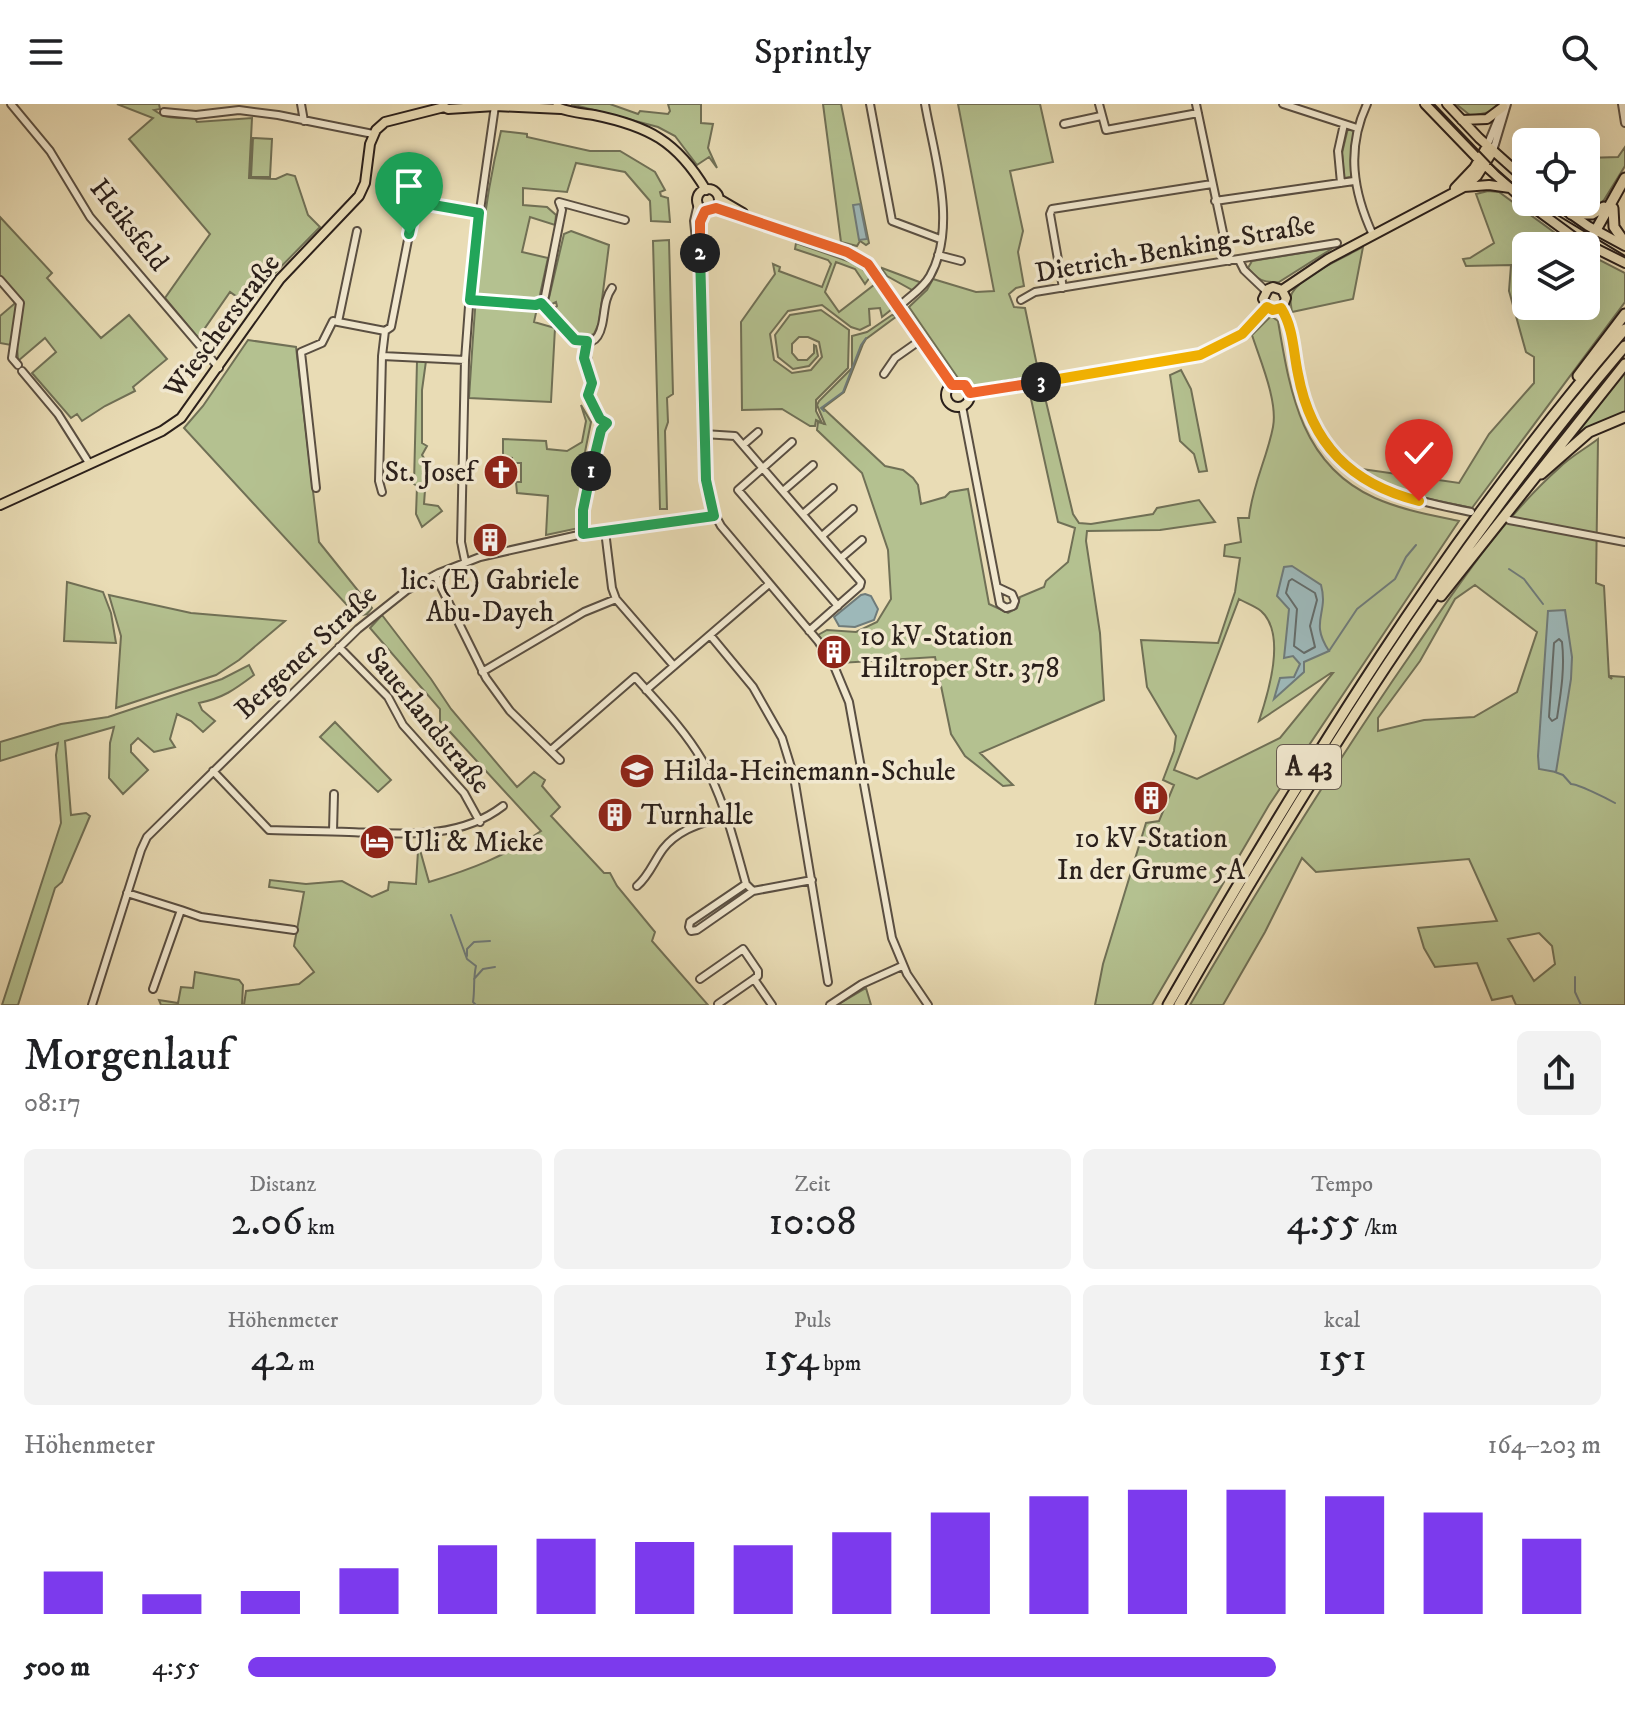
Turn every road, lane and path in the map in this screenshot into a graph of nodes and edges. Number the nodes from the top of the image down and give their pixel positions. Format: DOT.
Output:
graph roads {
  1 [pos="11,104"];
  2 [pos="301,104"];
  3 [pos="540,104"];
  4 [pos="870,104"];
  5 [pos="925,104"];
  6 [pos="1099,104"];
  7 [pos="1196,104"];
  8 [pos="1283,104"];
  9 [pos="1367,104"];
  10 [pos="1447,104"];
  11 [pos="1622,104"];
  12 [pos="452,105"];
  13 [pos="495,105"];
  14 [pos="1424,105"];
  15 [pos="1505,105"];
  16 [pos="561,109"];
  17 [pos="164,112"];
  18 [pos="1198,113"];
  19 [pos="1101,116"];
  20 [pos="1462,120"];
  21 [pos="304,121"];
  22 [pos="1625,123"];
  23 [pos="1064,124"];
  24 [pos="1344,124"];
  25 [pos="1357,128"];
  26 [pos="373,134"];
  27 [pos="1490,148"];
  28 [pos="1482,162"];
  29 [pos="1512,168"];
  30 [pos="1354,181"];
  31 [pos="1341,183"];
  32 [pos="1212,184"];
  33 [pos="1623,184"];
  34 [pos="1463,187"];
  35 [pos="1510,188"];
  36 [pos="1449,195"];
  37 [pos="702,200"];
  38 [pos="1215,201"];
  39 [pos="717,203"];
  40 [pos="1613,208"];
  41 [pos="1600,210"];
  42 [pos="479,213"];
  43 [pos="1545,216"];
  44 [pos="1574,216"];
  45 [pos="625,220"];
  46 [pos="357,231"];
  47 [pos="1597,231"];
  48 [pos="1568,232"];
  49 [pos="1373,235"];
  50 [pos="940,239"];
  51 [pos="1337,243"];
  52 [pos="1625,245"];
  53 [pos="1600,252"];
  54 [pos="938,255"];
  55 [pos="1239,260"];
  56 [pos="961,261"];
  57 [pos="1229,261"];
  58 [pos="1625,263"];
  59 [pos="0,280"];
  60 [pos="612,288"];
  61 [pos="1063,288"];
  62 [pos="1282,290"];
  63 [pos="1266,291"];
  64 [pos="470,300"];
  65 [pos="1021,300"];
  66 [pos="541,303"];
  67 [pos="899,307"];
  68 [pos="1267,307"];
  69 [pos="1281,308"];
  70 [pos="1625,314"];
  71 [pos="338,322"];
  72 [pos="1625,329"];
  73 [pos="385,331"];
  74 [pos="922,339"];
  75 [pos="587,341"];
  76 [pos="1625,346"];
  77 [pos="382,356"];
  78 [pos="465,360"];
  79 [pos="1625,364"];
  80 [pos="219,368"];
  81 [pos="884,374"];
  82 [pos="952,385"];
  83 [pos="970,393"];
  84 [pos="962,406"];
  85 [pos="1625,417"];
  86 [pos="758,432"];
  87 [pos="704,434"];
  88 [pos="792,442"];
  89 [pos="743,445"];
  90 [pos="89,463"];
  91 [pos="813,465"];
  92 [pos="763,468"];
  93 [pos="1533,481"];
  94 [pos="316,488"];
  95 [pos="833,488"];
  96 [pos="783,491"];
  97 [pos="382,492"];
  98 [pos="0,505"];
  99 [pos="853,509"];
  100 [pos="803,514"];
  101 [pos="714,516"];
  102 [pos="1472,517"];
  103 [pos="1509,520"];
  104 [pos="605,531"];
  105 [pos="583,534"];
  106 [pos="822,536"];
  107 [pos="862,540"];
  108 [pos="1625,542"];
  109 [pos="841,558"];
  110 [pos="465,561"];
  111 [pos="435,575"];
  112 [pos="769,584"];
  113 [pos="997,587"];
  114 [pos="616,599"];
  115 [pos="838,606"];
  116 [pos="809,631"];
  117 [pos="710,635"];
  118 [pos="1403,642"];
  119 [pos="339,647"];
  120 [pos="674,666"];
  121 [pos="482,672"];
  122 [pos="646,690"];
  123 [pos="551,750"];
  124 [pos="560,760"];
  125 [pos="213,771"];
  126 [pos="334,794"];
  127 [pos="503,806"];
  128 [pos="726,815"];
  129 [pos="480,822"];
  130 [pos="333,831"];
  131 [pos="812,880"];
  132 [pos="746,884"];
  133 [pos="637,886"];
  134 [pos="753,891"];
  135 [pos="127,893"];
  136 [pos="181,910"];
  137 [pos="294,930"];
  138 [pos="902,966"];
  139 [pos="700,979"];
  140 [pos="754,979"];
  141 [pos="828,982"];
  142 [pos="153,989"];
  143 [pos="718,1004"];
  144 [pos="92,1005"];
  145 [pos="772,1005"];
  146 [pos="830,1005"];
  147 [pos="928,1005"];
  148 [pos="1168,1005"];
  149 [pos="1179,1005"];
  1 -- 80 [label="street, Heiksfeld"];
  2 -- 21 [label="street"];
  3 -- 16 [label="main road"];
  4 -- 50 [label="street"];
  5 -- 50 [label="street"];
  6 -- 19 [label="street"];
  7 -- 18 [label="street"];
  8 -- 24 [label="street"];
  9 -- 25 [label="street"];
  10 -- 20 [label="main road"];
  11 -- 22 [label="street"];
  12 -- 13 [label="main road"];
  12 -- 26 [label="main road"];
  13 -- 16 [label="main road"];
  13 -- 42 [label="street"];
  14 -- 28 [label="main road"];
  15 -- 20 [label="main road"];
  15 -- 27 [label="street"];
  16 -- 37 [label="main road"];
  17 -- 21 [label="street"];
  18 -- 19 [label="street"];
  18 -- 32 [label="street"];
  19 -- 23 [label="street"];
  20 -- 27 [label="main road"];
  21 -- 26 [label="street"];
  24 -- 25 [label="street"];
  24 -- 31 [label="street"];
  25 -- 30 [label="street"];
  26 -- 80 [label="main road, Wiescherstraße"];
  27 -- 28 [label="main road"];
  27 -- 29 [label="main road"];
  28 -- 34 [label="main road, Dietrich-Benking-Straße"];
  28 -- 35 [label="main road"];
  28 -- 36 [label="main road, Dietrich-Benking-Straße"];
  30 -- 31 [label="street"];
  30 -- 49 [label="street"];
  31 -- 38 [label="street"];
  32 -- 38 [label="street"];
  32 -- 61 [label="street"];
  33 -- 40 [label="highway"];
  33 -- 41 [label="highway"];
  33 -- 47 [label="highway"];
  34 -- 35 [label="main road, Dietrich-Benking-Straße"];
  34 -- 36 [label="main road, Dietrich-Benking-Straße"];
  36 -- 49 [label="main road, Dietrich-Benking-Straße"];
  37 -- 39 [label="main road"];
  37 -- 39 [label="main road"];
  37 -- 87 [label="street"];
  38 -- 57 [label="street"];
  39 -- 67 [label="main road"];
  40 -- 47 [label="highway"];
  40 -- 52 [label="highway"];
  42 -- 64 [label="street"];
  42 -- 73 [label="street"];
  43 -- 48 [label="main road"];
  44 -- 47 [label="main road"];
  45 -- 66 [label="street"];
  46 -- 71 [label="street"];
  47 -- 52 [label="main road"];
  49 -- 62 [label="main road, Dietrich-Benking-Straße"];
  50 -- 54 [label="street"];
  51 -- 55 [label="street, Dietrich-Benking-Straße"];
  53 -- 58 [label="main road"];
  54 -- 56 [label="street"];
  54 -- 67 [label="street"];
  55 -- 57 [label="street, Dietrich-Benking-Straße"];
  55 -- 63 [label="street"];
  57 -- 61 [label="street, Dietrich-Benking-Straße"];
  59 -- 90 [label="street"];
  60 -- 75 [label="street"];
  61 -- 65 [label="street, Dietrich-Benking-Straße"];
  62 -- 63 [label="main road, Dietrich-Benking-Straße"];
  62 -- 69 [label="main road, Dietrich-Benking-Straße"];
  63 -- 68 [label="main road, Dietrich-Benking-Straße"];
  64 -- 66 [label="street"];
  64 -- 78 [label="street"];
  66 -- 75 [label="street"];
  67 -- 74 [label="main road"];
  68 -- 69 [label="main road"];
  68 -- 83 [label="main road"];
  69 -- 102 [label="street"];
  70 -- 102 [label="highway"];
  71 -- 73 [label="street"];
  71 -- 94 [label="street"];
  72 -- 102 [label="highway, A 43"];
  73 -- 77 [label="street"];
  74 -- 81 [label="street"];
  74 -- 82 [label="main road"];
  75 -- 105 [label="street"];
  76 -- 118 [label="highway, A 43"];
  77 -- 78 [label="street"];
  77 -- 97 [label="street"];
  78 -- 110 [label="street"];
  79 -- 93 [label="highway"];
  80 -- 90 [label="main road, Wiescherstraße"];
  82 -- 83 [label="main road"];
  82 -- 84 [label="main road"];
  83 -- 84 [label="main road"];
  84 -- 113 [label="street"];
  85 -- 93 [label="highway"];
  86 -- 89 [label="street"];
  87 -- 89 [label="street"];
  87 -- 101 [label="street"];
  88 -- 92 [label="street"];
  89 -- 92 [label="street"];
  90 -- 98 [label="main road, Wiescherstraße"];
  91 -- 96 [label="street"];
  92 -- 96 [label="street"];
  92 -- 115 [label="street"];
  93 -- 118 [label="highway"];
  95 -- 100 [label="street"];
  96 -- 100 [label="street"];
  99 -- 106 [label="street"];
  100 -- 106 [label="street"];
  101 -- 104 [label="street, Bergener Straße"];
  101 -- 112 [label="street"];
  102 -- 148 [label="highway, A 43"];
  103 -- 108 [label="street"];
  104 -- 105 [label="street, Bergener Straße"];
  104 -- 114 [label="street"];
  105 -- 110 [label="street, Bergener Straße"];
  106 -- 109 [label="street"];
  107 -- 109 [label="street"];
  109 -- 115 [label="street"];
  110 -- 111 [label="street, Bergener Straße"];
  111 -- 119 [label="street, Bergener Straße"];
  111 -- 121 [label="street"];
  112 -- 116 [label="street"];
  112 -- 117 [label="street"];
  114 -- 120 [label="street"];
  114 -- 121 [label="street"];
  115 -- 116 [label="street"];
  116 -- 138 [label="street"];
  117 -- 120 [label="street"];
  117 -- 131 [label="street"];
  118 -- 149 [label="highway, A 43"];
  119 -- 125 [label="street, Bergener Straße"];
  119 -- 129 [label="street, Sauerlandstraße"];
  120 -- 122 [label="street"];
  121 -- 123 [label="street"];
  122 -- 123 [label="street"];
  122 -- 128 [label="street"];
  123 -- 124 [label="street"];
  125 -- 130 [label="street"];
  125 -- 135 [label="street, Bergener Straße"];
  126 -- 130 [label="street"];
  127 -- 129 [label="street"];
  128 -- 132 [label="street"];
  128 -- 133 [label="street"];
  129 -- 130 [label="street"];
  131 -- 134 [label="street"];
  131 -- 141 [label="street"];
  132 -- 134 [label="street"];
  132 -- 134 [label="street"];
  135 -- 136 [label="street"];
  135 -- 144 [label="street, Bergener Straße"];
  136 -- 137 [label="street"];
  136 -- 142 [label="street"];
  138 -- 146 [label="street"];
  138 -- 147 [label="street"];
  139 -- 140 [label="street"];
  140 -- 143 [label="street"];
  140 -- 145 [label="street"];
}
